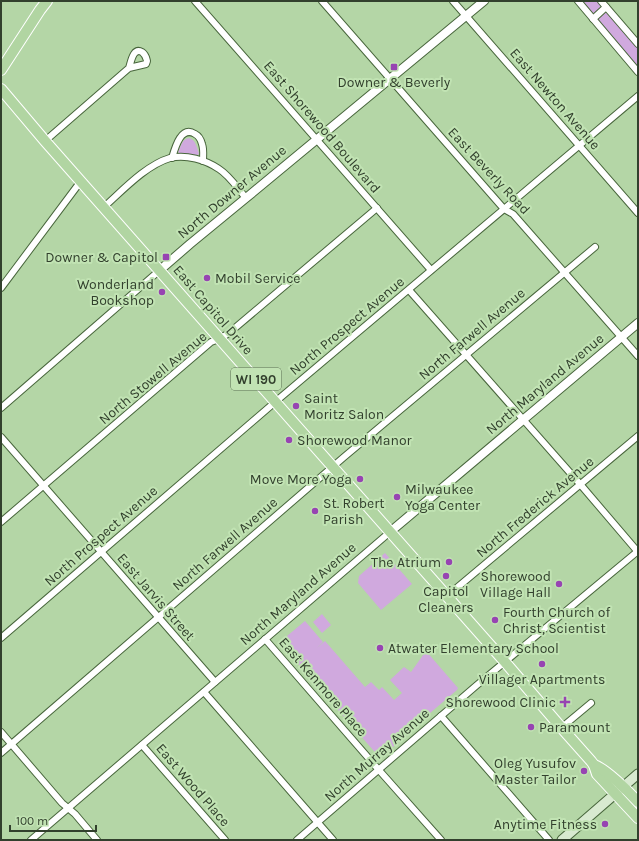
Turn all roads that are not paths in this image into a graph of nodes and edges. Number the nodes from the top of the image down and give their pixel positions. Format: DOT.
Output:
graph roads {
  1 [pos="47,1"];
  2 [pos="195,1"];
  3 [pos="322,1"];
  4 [pos="453,1"];
  5 [pos="484,1"];
  6 [pos="578,1"];
  7 [pos="601,1"];
  8 [pos="606,7"];
  9 [pos="466,16"];
  10 [pos="593,19"];
  11 [pos="638,44"];
  12 [pos="129,68"];
  13 [pos="1,70"];
  14 [pos="638,72"];
  15 [pos="390,79"];
  16 [pos="1,89"];
  17 [pos="638,96"];
  18 [pos="317,139"];
  19 [pos="45,141"];
  20 [pos="580,145"];
  21 [pos="172,158"];
  22 [pos="202,161"];
  23 [pos="81,181"];
  24 [pos="246,198"];
  25 [pos="104,207"];
  26 [pos="377,208"];
  27 [pos="504,209"];
  28 [pos="638,213"];
  29 [pos="595,247"];
  30 [pos="160,270"];
  31 [pos="431,270"];
  32 [pos="564,273"];
  33 [pos="1,288"];
  34 [pos="409,290"];
  35 [pos="638,323"];
  36 [pos="622,337"];
  37 [pos="219,339"];
  38 [pos="467,355"];
  39 [pos="638,356"];
  40 [pos="275,402"];
  41 [pos="1,408"];
  42 [pos="523,420"];
  43 [pos="638,436"];
  44 [pos="1,437"];
  45 [pos="332,467"];
  46 [pos="580,484"];
  47 [pos="44,486"];
  48 [pos="1,522"];
  49 [pos="390,532"];
  50 [pos="638,551"];
  51 [pos="101,552"];
  52 [pos="447,596"];
  53 [pos="158,617"];
  54 [pos="1,638"];
  55 [pos="265,639"];
  56 [pos="505,662"];
  57 [pos="214,682"];
  58 [pos="204,692"];
  59 [pos="591,703"];
  60 [pos="441,716"];
  61 [pos="561,728"];
  62 [pos="1,732"];
  63 [pos="11,744"];
  64 [pos="142,745"];
  65 [pos="1,753"];
  66 [pos="378,769"];
  67 [pos="638,774"];
  68 [pos="619,790"];
  69 [pos="638,802"];
  70 [pos="68,808"];
  71 [pos="638,818"];
  72 [pos="318,822"];
  73 [pos="32,840"];
  74 [pos="97,840"];
  75 [pos="225,840"];
  76 [pos="297,840"];
  77 [pos="333,840"];
  78 [pos="442,840"];
  79 [pos="549,840"];
  80 [pos="562,840"];
  1 -- 13 [label="main road"];
  2 -- 18 [label="street, East Shorewood Boulevard"];
  3 -- 15 [label="street, East Beverly Road"];
  4 -- 9 [label="street, East Newton Avenue"];
  5 -- 9 [label="street, North Downer Avenue"];
  6 -- 10 [label="street"];
  7 -- 8 [label="street"];
  8 -- 10 [label="street"];
  8 -- 11 [label="street"];
  9 -- 15 [label="street, North Downer Avenue"];
  9 -- 20 [label="street, East Newton Avenue"];
  10 -- 14 [label="street"];
  12 -- 19 [label="street"];
  15 -- 18 [label="street, North Downer Avenue"];
  15 -- 27 [label="street, East Beverly Road"];
  16 -- 19 [label="main road, East Capitol Drive / WI 190"];
  17 -- 20 [label="street, North Prospect Avenue"];
  18 -- 24 [label="street, North Downer Avenue"];
  18 -- 26 [label="street, East Shorewood Boulevard"];
  19 -- 23 [label="main road, East Capitol Drive / WI 190"];
  20 -- 27 [label="street, North Prospect Avenue"];
  20 -- 28 [label="street, East Newton Avenue"];
  21 -- 22 [label="street"];
  21 -- 22 [label="street"];
  21 -- 25 [label="street"];
  22 -- 24 [label="street"];
  23 -- 25 [label="main road, East Capitol Drive / WI 190"];
  23 -- 33 [label="street"];
  24 -- 30 [label="street, North Downer Avenue"];
  25 -- 30 [label="main road, East Capitol Drive / WI 190"];
  26 -- 31 [label="street, East Shorewood Boulevard"];
  26 -- 37 [label="street, North Stowell Avenue"];
  27 -- 31 [label="street, North Prospect Avenue"];
  27 -- 32 [label="street, East Beverly Road"];
  29 -- 32 [label="street, North Farwell Avenue"];
  30 -- 37 [label="main road, East Capitol Drive / WI 190"];
  30 -- 41 [label="street, North Downer Avenue"];
  31 -- 34 [label="street, North Prospect Avenue"];
  32 -- 36 [label="street, East Beverly Road"];
  32 -- 38 [label="street, North Farwell Avenue"];
  34 -- 38 [label="street"];
  34 -- 40 [label="street, North Prospect Avenue"];
  35 -- 36 [label="street, North Maryland Avenue"];
  36 -- 39 [label="street, East Beverly Road"];
  36 -- 42 [label="street, North Maryland Avenue"];
  37 -- 40 [label="main road, East Capitol Drive / WI 190"];
  37 -- 47 [label="street, North Stowell Avenue"];
  38 -- 42 [label="street"];
  38 -- 45 [label="street, North Farwell Avenue"];
  40 -- 45 [label="main road, East Capitol Drive / WI 190"];
  40 -- 51 [label="street, North Prospect Avenue"];
  42 -- 46 [label="street"];
  42 -- 49 [label="street, North Maryland Avenue"];
  43 -- 46 [label="street, North Frederick Avenue"];
  44 -- 47 [label="street, East Jarvis Street"];
  45 -- 49 [label="main road, East Capitol Drive / WI 190"];
  45 -- 53 [label="street, North Farwell Avenue"];
  46 -- 50 [label="street"];
  46 -- 52 [label="street, North Frederick Avenue"];
  47 -- 48 [label="street, North Stowell Avenue"];
  47 -- 51 [label="street, East Jarvis Street"];
  49 -- 52 [label="main road, East Capitol Drive / WI 190"];
  49 -- 55 [label="street, North Maryland Avenue"];
  50 -- 56 [label="street, North Murray Avenue"];
  51 -- 53 [label="street, East Jarvis Street"];
  51 -- 54 [label="street, North Prospect Avenue"];
  52 -- 56 [label="main road, East Capitol Drive / WI 190"];
  53 -- 57 [label="street, East Jarvis Street"];
  53 -- 63 [label="street, North Farwell Avenue"];
  55 -- 57 [label="street, North Maryland Avenue"];
  55 -- 66 [label="street, East Kenmore Place"];
  56 -- 60 [label="street, North Murray Avenue"];
  56 -- 61 [label="main road, East Capitol Drive / WI 190"];
  57 -- 58 [label="street, North Maryland Avenue"];
  58 -- 64 [label="street, North Maryland Avenue"];
  58 -- 72 [label="street"];
  59 -- 61 [label="street"];
  60 -- 66 [label="street, North Murray Avenue"];
  60 -- 79 [label="street"];
  61 -- 68 [label="main road, East Capitol Drive / WI 190"];
  62 -- 63 [label="street"];
  63 -- 65 [label="street, North Farwell Avenue"];
  63 -- 70 [label="street"];
  64 -- 70 [label="street, North Maryland Avenue"];
  64 -- 75 [label="street, East Wood Place"];
  66 -- 72 [label="street, North Murray Avenue"];
  66 -- 78 [label="street, East Kenmore Place"];
  67 -- 68 [label="main road"];
  68 -- 69 [label="main road, East Capitol Drive / WI 190"];
  68 -- 71 [label="main road, East Capitol Drive / WI 190"];
  68 -- 80 [label="main road"];
  70 -- 73 [label="street, North Maryland Avenue"];
  70 -- 74 [label="street"];
  72 -- 76 [label="street, North Murray Avenue"];
  72 -- 77 [label="street"];
}
